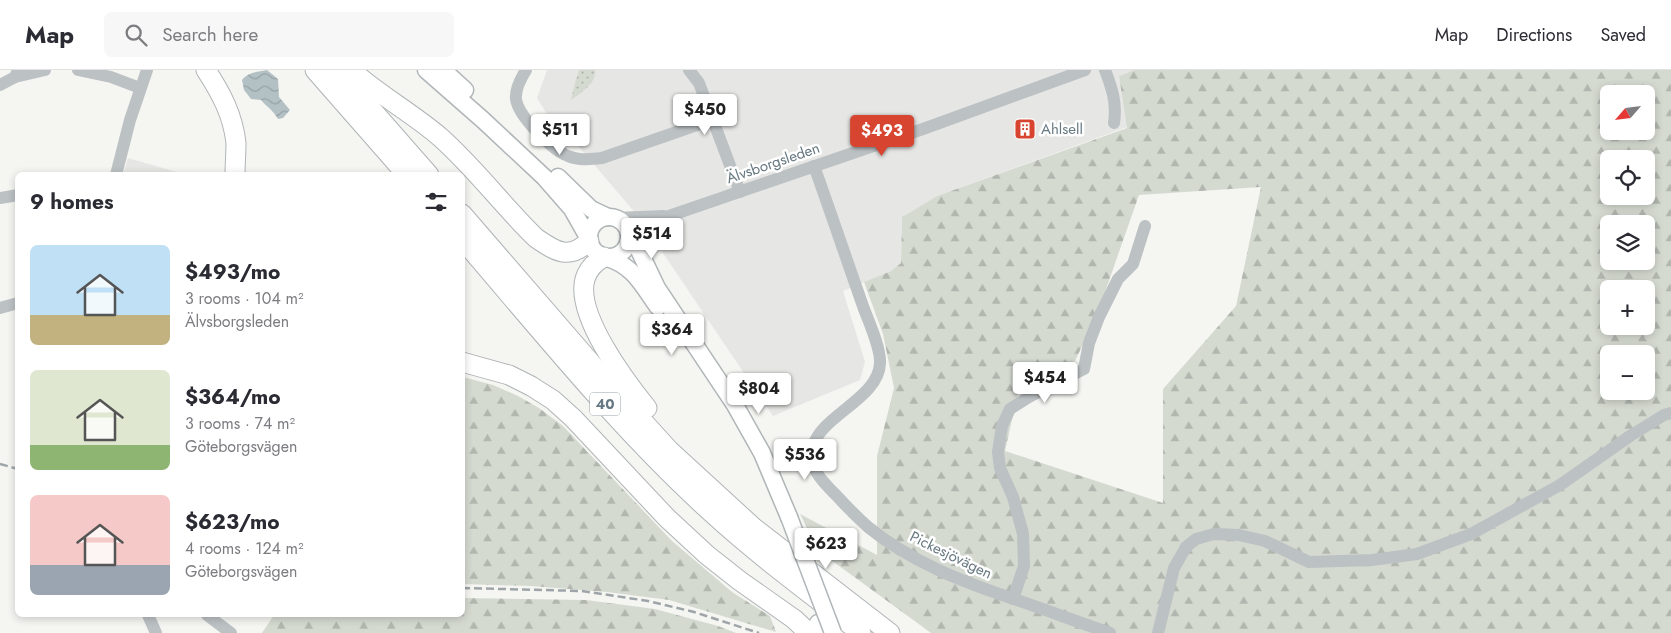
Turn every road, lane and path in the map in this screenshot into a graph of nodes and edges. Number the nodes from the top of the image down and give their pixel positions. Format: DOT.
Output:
graph roads {
  1 [pos="45,70"];
  2 [pos="78,70"];
  3 [pos="147,70"];
  4 [pos="206,70"];
  5 [pos="315,70"];
  6 [pos="337,70"];
  7 [pos="351,70"];
  8 [pos="426,70"];
  9 [pos="443,70"];
  10 [pos="526,70"];
  11 [pos="689,70"];
  12 [pos="1085,70"];
  13 [pos="1105,70"];
  14 [pos="17,74"];
  15 [pos="0,85"];
  16 [pos="140,88"];
  17 [pos="714,119"];
  18 [pos="1114,123"];
  19 [pos="387,152"];
  20 [pos="814,166"];
  21 [pos="117,172"];
  22 [pos="235,172"];
  23 [pos="396,172"];
  24 [pos="404,172"];
  25 [pos="426,172"];
  26 [pos="740,192"];
  27 [pos="15,196"];
  28 [pos="0,198"];
  29 [pos="669,216"];
  30 [pos="465,217"];
  31 [pos="612,218"];
  32 [pos="1144,226"];
  33 [pos="589,240"];
  34 [pos="628,241"];
  35 [pos="465,242"];
  36 [pos="606,257"];
  37 [pos="653,291"];
  38 [pos="15,305"];
  39 [pos="0,308"];
  40 [pos="465,363"];
  41 [pos="1671,413"];
  42 [pos="723,500"];
  43 [pos="784,517"];
  44 [pos="1013,599"];
  45 [pos="149,617"];
  46 [pos="210,617"];
  47 [pos="816,630"];
  48 [pos="156,633"];
  49 [pos="231,633"];
  50 [pos="833,633"];
  51 [pos="861,633"];
  52 [pos="890,633"];
  53 [pos="1110,633"];
  54 [pos="1158,633"];
  1 -- 14 [label="street"];
  2 -- 16 [label="street"];
  3 -- 16 [label="street"];
  4 -- 22 [label="highway"];
  5 -- 19 [label="highway"];
  6 -- 25 [label="highway"];
  7 -- 33 [label="highway"];
  8 -- 33 [label="main road"];
  9 -- 31 [label="main road"];
  10 -- 17 [label="street"];
  11 -- 17 [label="street"];
  12 -- 20 [label="street, Älvsborgsleden"];
  13 -- 18 [label="street"];
  14 -- 15 [label="street"];
  16 -- 21 [label="street"];
  17 -- 26 [label="street"];
  19 -- 23 [label="highway"];
  19 -- 24 [label="highway"];
  20 -- 26 [label="street, Älvsborgsleden"];
  20 -- 44 [label="street, Pickesjövägen"];
  26 -- 29 [label="street, Älvsborgsleden"];
  27 -- 28 [label="street"];
  29 -- 31 [label="street, Älvsborgsleden"];
  29 -- 34 [label="street, Älvsborgsleden"];
  30 -- 42 [label="highway, 40"];
  31 -- 33 [label="main road"];
  31 -- 34 [label="main road"];
  32 -- 44 [label="street"];
  33 -- 36 [label="main road"];
  34 -- 36 [label="main road"];
  34 -- 37 [label="main road"];
  35 -- 51 [label="highway, 40"];
  36 -- 37 [label="main road"];
  36 -- 42 [label="highway"];
  37 -- 43 [label="main road"];
  38 -- 39 [label="street"];
  40 -- 47 [label="highway"];
  41 -- 54 [label="street"];
  42 -- 52 [label="highway, 40"];
  43 -- 47 [label="main road"];
  43 -- 50 [label="main road, bridge"];
  44 -- 53 [label="street, Pickesjövägen"];
  45 -- 48 [label="street"];
  46 -- 49 [label="street"];
}
